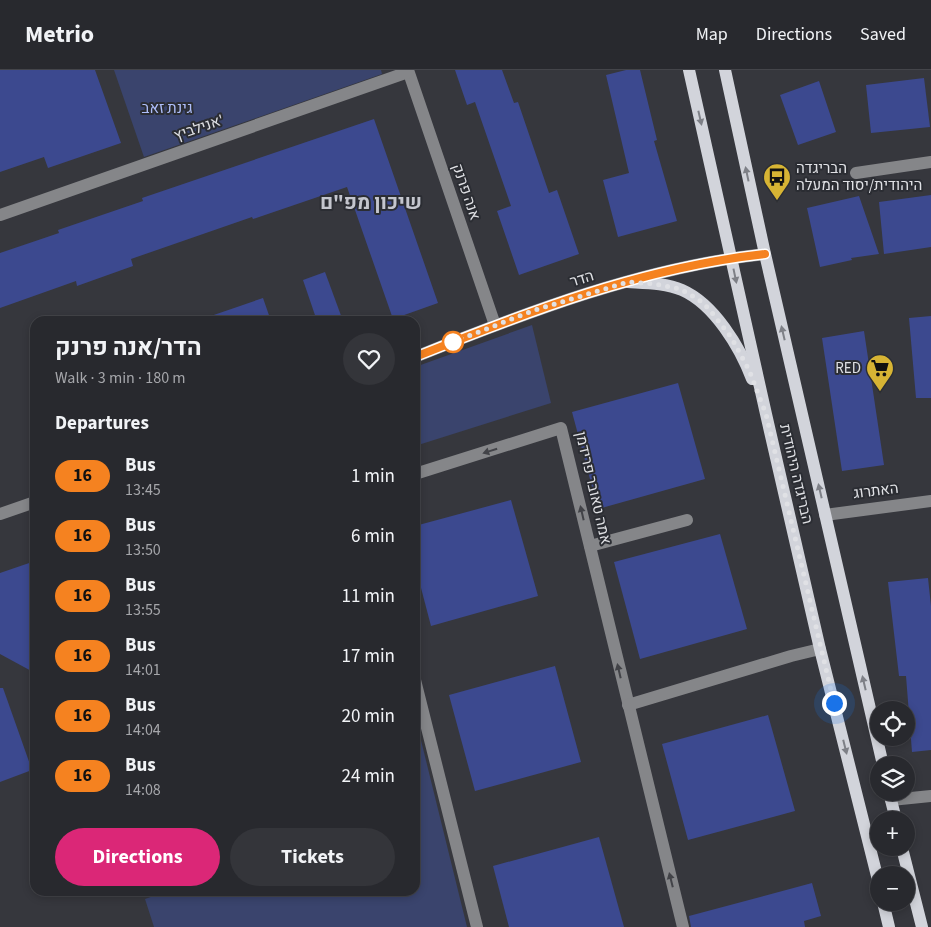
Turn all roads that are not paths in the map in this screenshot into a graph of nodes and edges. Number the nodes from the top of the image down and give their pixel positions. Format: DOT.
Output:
graph roads {
  1 [pos="689,70"];
  2 [pos="725,70"];
  3 [pos="408,71"];
  4 [pos="931,162"];
  5 [pos="856,173"];
  6 [pos="0,215"];
  7 [pos="765,254"];
  8 [pos="731,258"];
  9 [pos="628,282"];
  10 [pos="495,325"];
  11 [pos="420,355"];
  12 [pos="766,414"];
  13 [pos="420,472"];
  14 [pos="931,500"];
  15 [pos="30,504"];
  16 [pos="0,514"];
  17 [pos="825,514"];
  18 [pos="687,520"];
  19 [pos="590,546"];
  20 [pos="820,649"];
  21 [pos="420,700"];
  22 [pos="628,705"];
  23 [pos="881,756"];
  24 [pos="915,796"];
  25 [pos="931,796"];
  26 [pos="904,856"];
  27 [pos="874,866"];
  28 [pos="885,911"];
  29 [pos="476,927"];
  30 [pos="683,927"];
  31 [pos="889,927"];
  32 [pos="922,927"];
  1 -- 8 [label="main road, הבריגדה היהודית, one-way"];
  7 -- 2 [label="main road, הבריגדה היהודית, one-way"];
  3 -- 6 [label="street, אנילביץ'"];
  3 -- 10 [label="street, אנה פרנק"];
  4 -- 5 [label="street"];
  7 -- 8 [label="street, הדר"];
  17 -- 7 [label="main road, הבריגדה היהודית, one-way"];
  8 -- 9 [label="street, הדר"];
  8 -- 12 [label="main road, הבריגדה היהודית, one-way"];
  9 -- 10 [label="street, הדר"];
  9 -- 12 [label="main road"];
  10 -- 11 [label="street, הדר"];
  12 -- 20 [label="main road, הבריגדה היהודית"];
  19 -- 13 [label="street, אמה טאובר פרידמן, one-way"];
  14 -- 17 [label="street, האתרוג"];
  15 -- 16 [label="street"];
  23 -- 17 [label="main road, הבריגדה היהודית, one-way"];
  18 -- 19 [label="street"];
  22 -- 19 [label="street, אמה טאובר פרידמן, one-way"];
  20 -- 22 [label="street"];
  20 -- 27 [label="main road, הבריגדה היהודית, one-way"];
  21 -- 29 [label="street"];
  30 -- 22 [label="street, אמה טאובר פרידמן, one-way"];
  24 -- 25 [label="street"];
  26 -- 32 [label="main road"];
  28 -- 31 [label="main road"];
}
